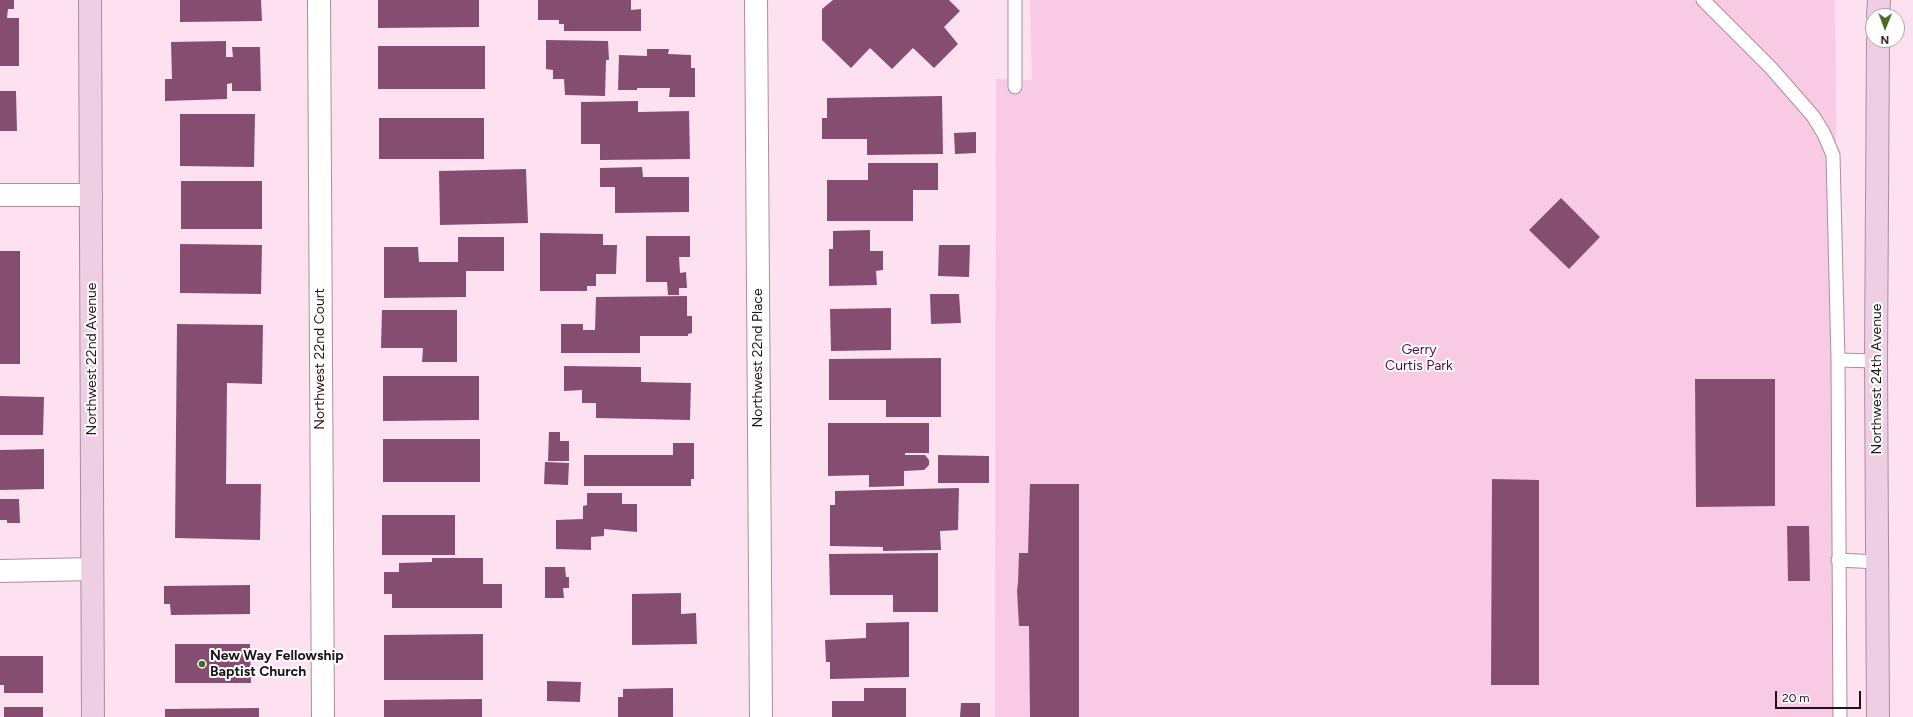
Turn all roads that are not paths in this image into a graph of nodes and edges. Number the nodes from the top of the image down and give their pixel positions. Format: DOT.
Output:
graph roads {
  1 [pos="319,0"];
  2 [pos="756,0"];
  3 [pos="1015,0"];
  4 [pos="1703,0"];
  5 [pos="89,4"];
  6 [pos="1878,48"];
  7 [pos="1015,87"];
  8 [pos="0,195"];
  9 [pos="91,195"];
  10 [pos="1838,360"];
  11 [pos="1876,361"];
  12 [pos="1838,560"];
  13 [pos="1877,562"];
  14 [pos="92,569"];
  15 [pos="0,571"];
  16 [pos="93,717"];
  17 [pos="323,717"];
  18 [pos="761,717"];
  19 [pos="1840,717"];
  20 [pos="1878,717"];
  1 -- 17 [label="street, Northwest 22nd Court"];
  2 -- 18 [label="street, Northwest 22nd Place"];
  3 -- 7 [label="lane"];
  4 -- 10 [label="lane"];
  5 -- 9 [label="main road, Northwest 22nd Avenue"];
  6 -- 11 [label="main road, Northwest 24th Avenue"];
  8 -- 9 [label="street"];
  9 -- 14 [label="main road, Northwest 22nd Avenue"];
  10 -- 11 [label="lane"];
  10 -- 12 [label="lane"];
  11 -- 13 [label="main road, Northwest 24th Avenue"];
  12 -- 13 [label="lane"];
  12 -- 19 [label="lane"];
  13 -- 20 [label="main road, Northwest 24th Avenue"];
  14 -- 15 [label="street"];
  14 -- 16 [label="main road, Northwest 22nd Avenue"];
}
